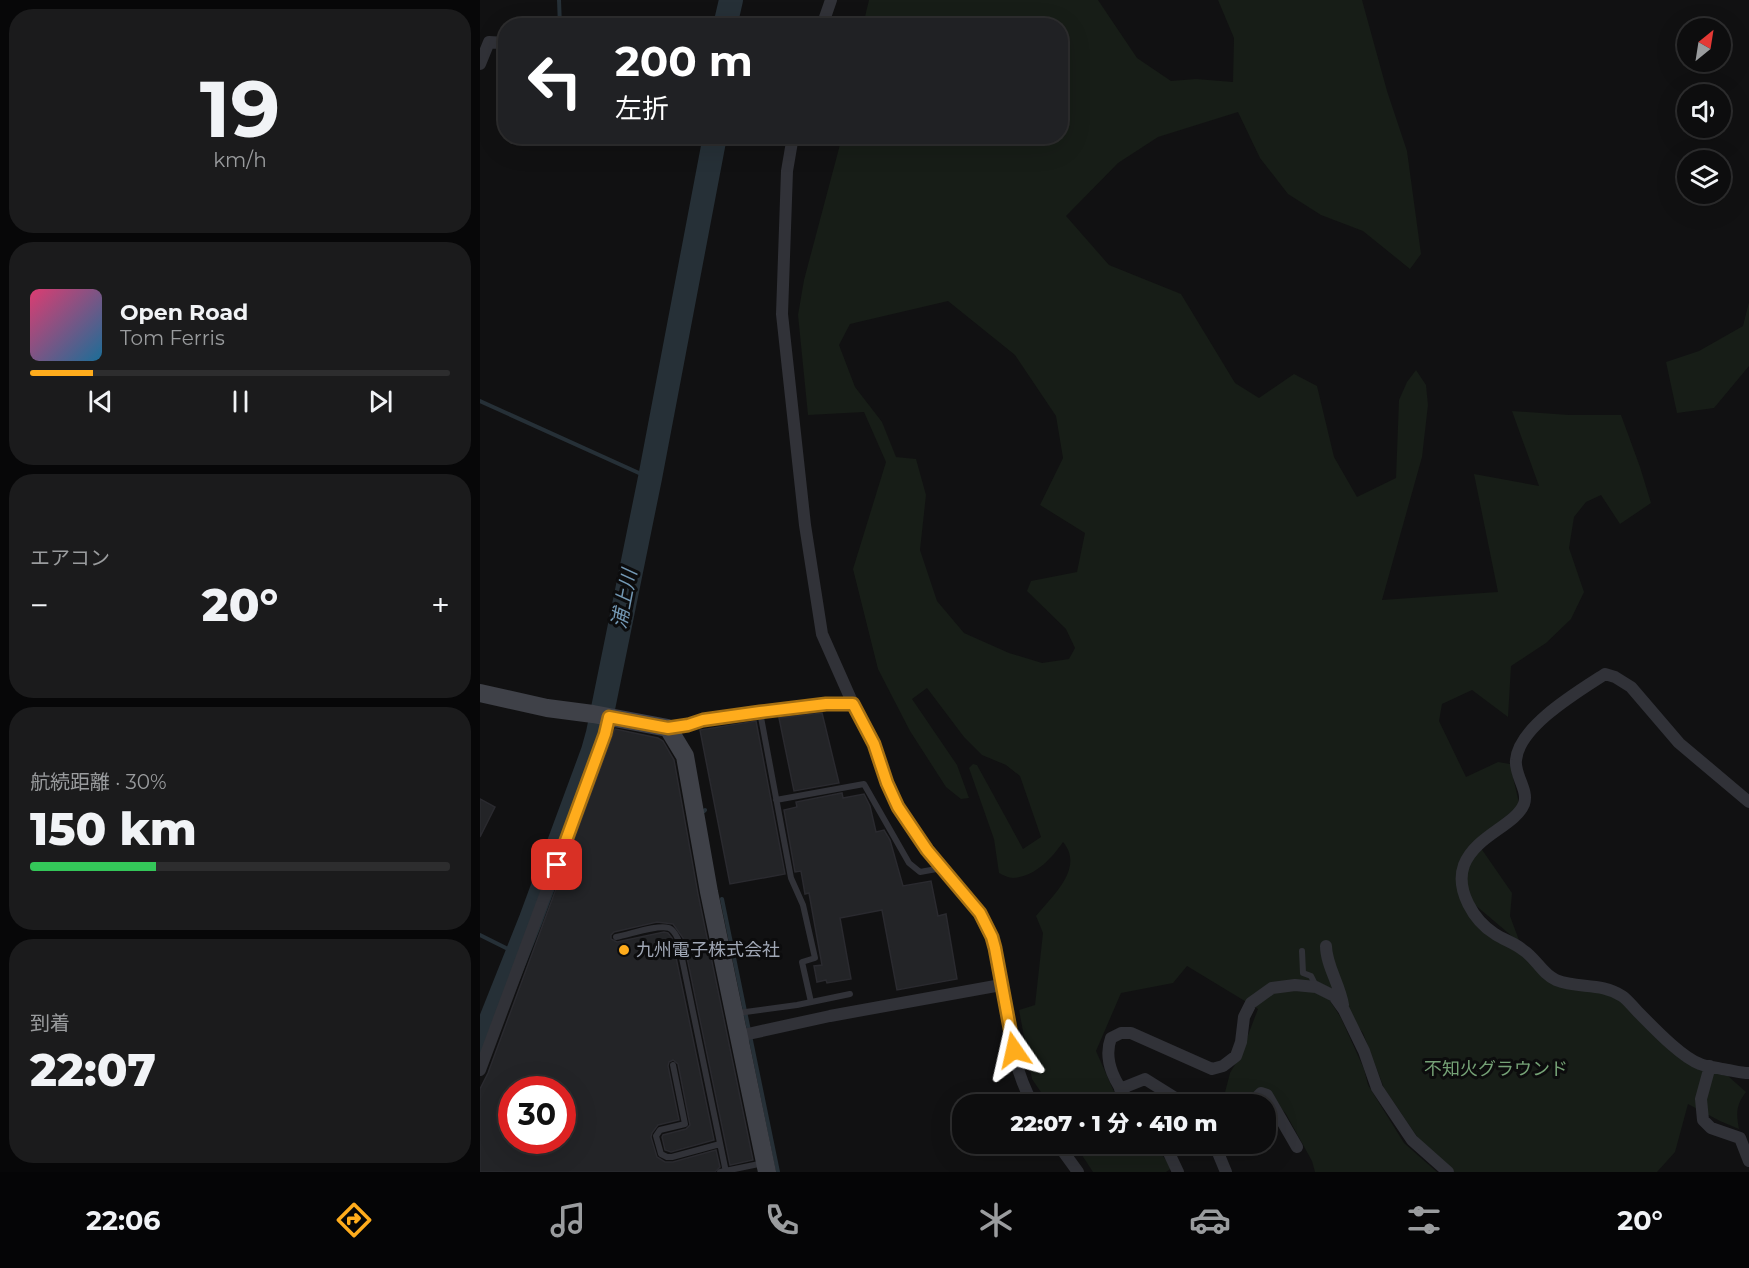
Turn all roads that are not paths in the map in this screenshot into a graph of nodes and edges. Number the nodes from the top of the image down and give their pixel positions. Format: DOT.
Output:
graph roads {
  1 [pos="831,0"];
  2 [pos="825,18"];
  3 [pos="485,40"];
  4 [pos="480,64"];
  5 [pos="792,144"];
  6 [pos="480,693"];
  7 [pos="853,704"];
  8 [pos="760,712"];
  9 [pos="603,716"];
  10 [pos="668,728"];
  11 [pos="777,800"];
  12 [pos="1749,801"];
  13 [pos="942,868"];
  14 [pos="616,938"];
  15 [pos="1326,946"];
  16 [pos="1302,951"];
  17 [pos="1001,985"];
  18 [pos="1316,987"];
  19 [pos="850,994"];
  20 [pos="811,1002"];
  21 [pos="1344,1010"];
  22 [pos="742,1013"];
  23 [pos="747,1034"];
  24 [pos="673,1065"];
  25 [pos="1710,1066"];
  26 [pos="480,1070"];
  27 [pos="1749,1073"];
  28 [pos="1120,1089"];
  29 [pos="1027,1094"];
  30 [pos="1124,1094"];
  31 [pos="1169,1094"];
  32 [pos="1276,1111"];
  33 [pos="720,1144"];
  34 [pos="1296,1147"];
  35 [pos="1065,1154"];
  36 [pos="1168,1154"];
  37 [pos="1218,1154"];
  38 [pos="1749,1161"];
  39 [pos="766,1167"];
  40 [pos="724,1172"];
  41 [pos="1078,1172"];
  42 [pos="1178,1172"];
  43 [pos="1226,1172"];
  44 [pos="1449,1172"];
  45 [pos="1746,1172"];
  1 -- 2 [label="street"];
  3 -- 4 [label="street"];
  5 -- 7 [label="street"];
  6 -- 9 [label="street"];
  7 -- 8 [label="street"];
  7 -- 13 [label="street"];
  8 -- 10 [label="street"];
  8 -- 11 [label="lane"];
  9 -- 10 [label="street"];
  9 -- 26 [label="street"];
  10 -- 22 [label="street"];
  11 -- 13 [label="lane"];
  11 -- 20 [label="lane"];
  12 -- 25 [label="street"];
  13 -- 17 [label="street"];
  14 -- 33 [label="lane"];
  15 -- 21 [label="street"];
  16 -- 18 [label="lane"];
  17 -- 23 [label="street"];
  17 -- 29 [label="street"];
  18 -- 21 [label="street"];
  18 -- 28 [label="street"];
  19 -- 20 [label="lane"];
  20 -- 22 [label="lane"];
  21 -- 44 [label="street"];
  22 -- 23 [label="street"];
  23 -- 39 [label="street"];
  24 -- 33 [label="lane"];
  25 -- 27 [label="street"];
  25 -- 38 [label="street"];
  28 -- 30 [label="street"];
  28 -- 31 [label="street"];
  32 -- 34 [label="street"];
  33 -- 40 [label="lane"];
  35 -- 41 [label="street"];
  36 -- 42 [label="street"];
  37 -- 43 [label="street"];
  38 -- 45 [label="street"];
  39 -- 40 [label="lane"];
}
